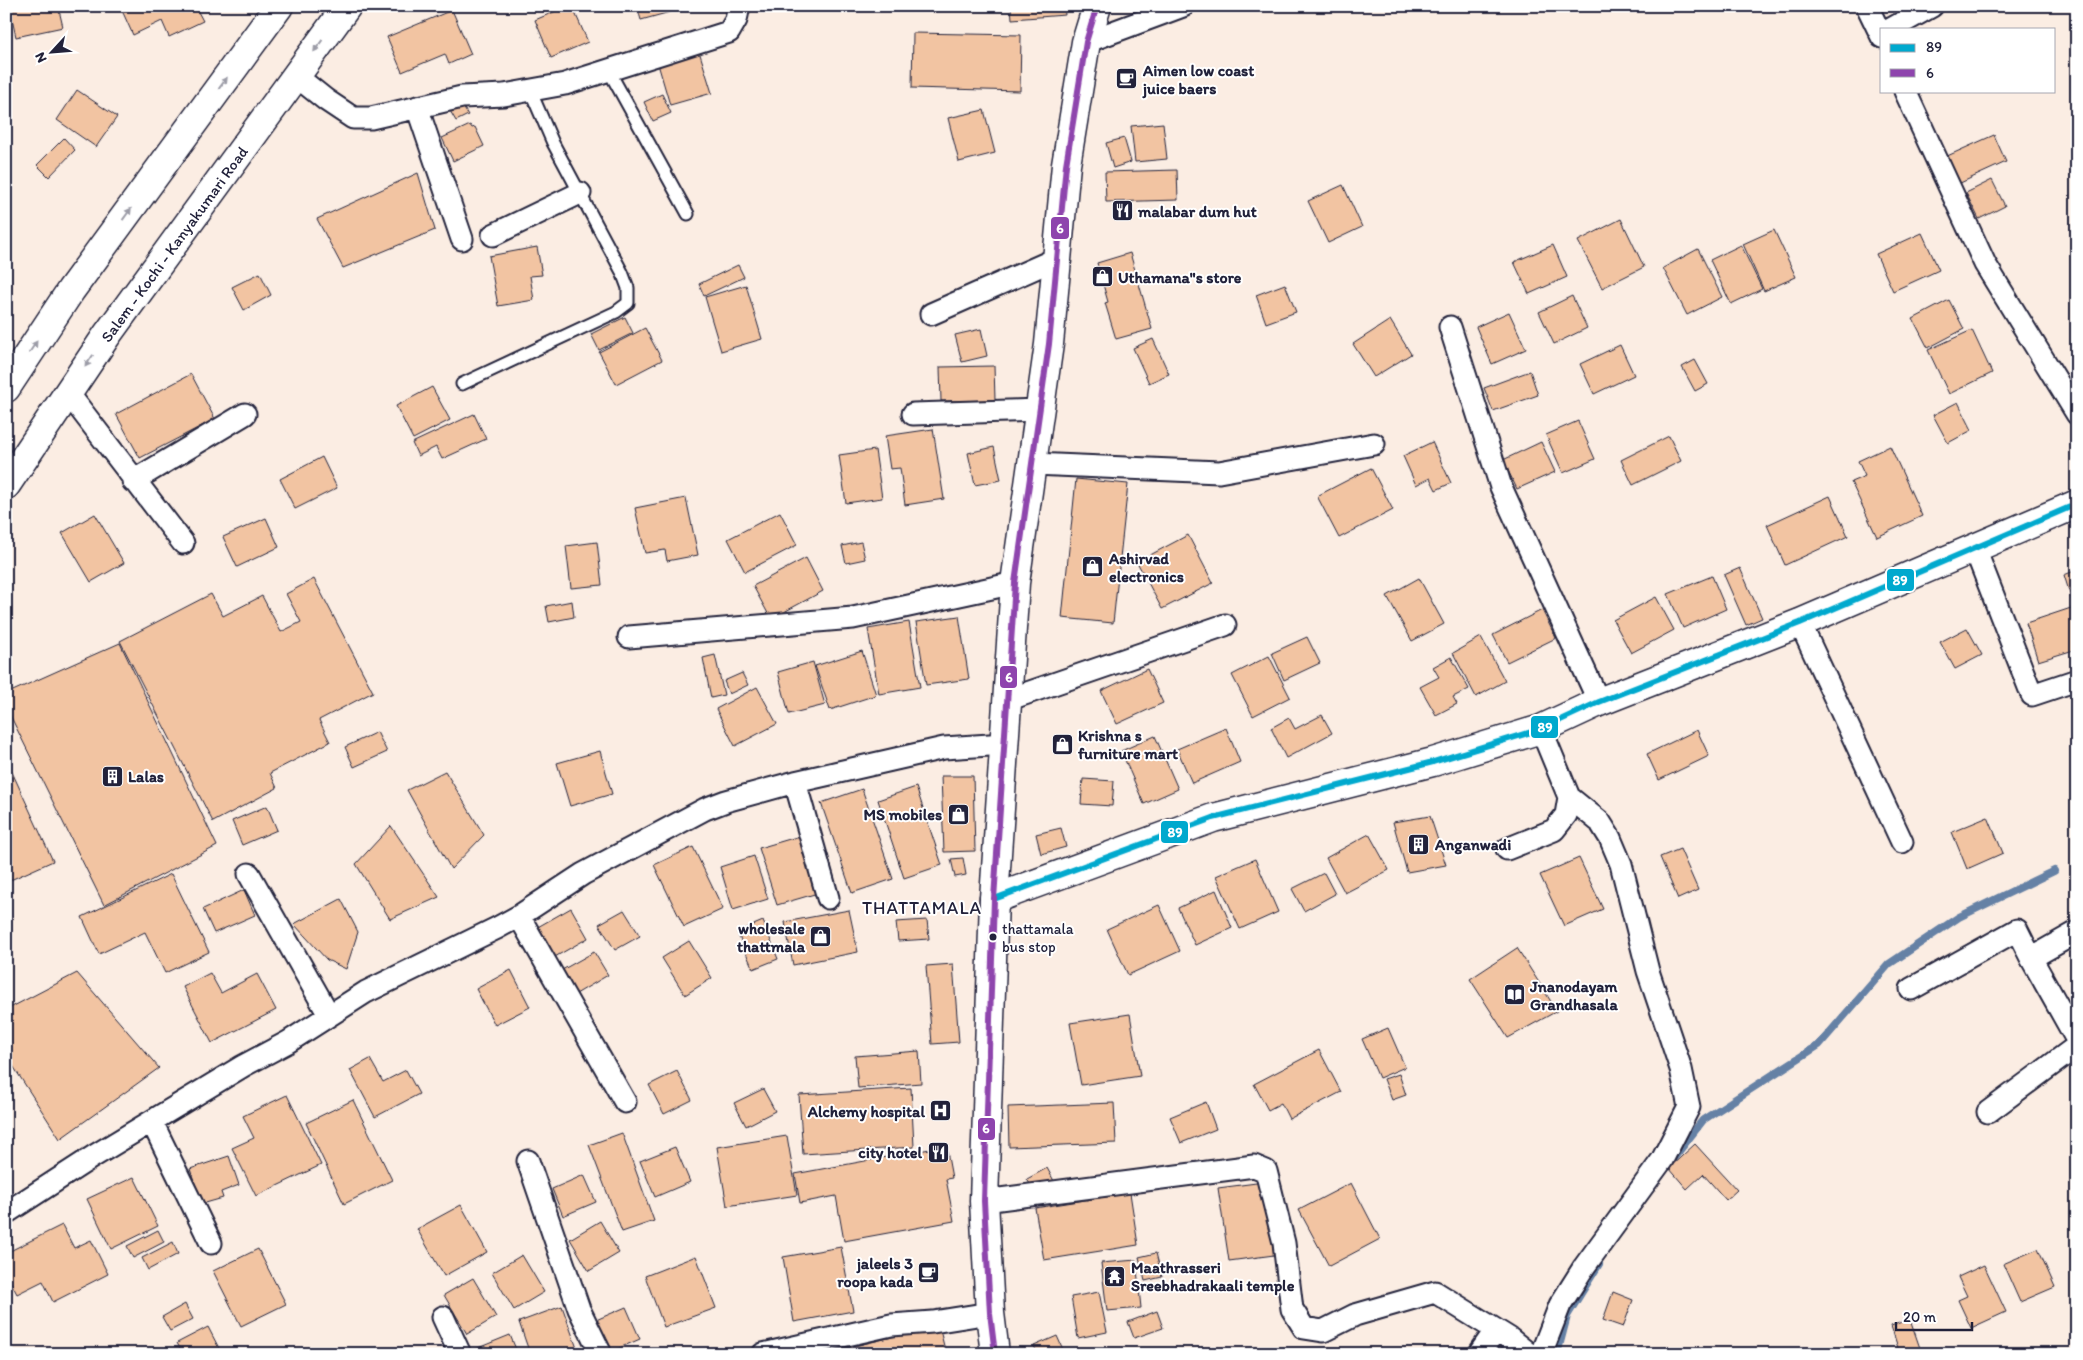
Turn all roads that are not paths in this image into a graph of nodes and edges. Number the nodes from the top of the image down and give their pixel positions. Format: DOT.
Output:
graph roads {
  1 [pos="279,6"];
  2 [pos="347,6"];
  3 [pos="739,6"];
  4 [pos="1097,6"];
  5 [pos="1183,6"];
  6 [pos="1867,6"];
  7 [pos="1932,6"];
  8 [pos="1881,28"];
  9 [pos="1893,28"];
  10 [pos="1086,42"];
  11 [pos="609,71"];
  12 [pos="296,76"];
  13 [pos="530,90"];
  14 [pos="1905,92"];
  15 [pos="416,107"];
  16 [pos="580,193"];
  17 [pos="688,214"];
  18 [pos="493,235"];
  19 [pos="462,239"];
  20 [pos="1058,258"];
  21 [pos="931,314"];
  22 [pos="1450,327"];
  23 [pos="462,384"];
  24 [pos="6,388"];
  25 [pos="68,393"];
  26 [pos="1040,410"];
  27 [pos="245,414"];
  28 [pos="913,414"];
  29 [pos="2077,414"];
  30 [pos="1374,444"];
  31 [pos="1033,464"];
  32 [pos="133,480"];
  33 [pos="6,485"];
  34 [pos="2077,504"];
  35 [pos="183,543"];
  36 [pos="1975,549"];
  37 [pos="1015,583"];
  38 [pos="1800,623"];
  39 [pos="1225,625"];
  40 [pos="629,637"];
  41 [pos="2077,680"];
  42 [pos="1007,700"];
  43 [pos="1599,702"];
  44 [pos="1541,729"];
  45 [pos="1005,744"];
  46 [pos="795,782"];
  47 [pos="1568,797"];
  48 [pos="1902,842"];
  49 [pos="1507,849"];
  50 [pos="249,874"];
  51 [pos="828,898"];
  52 [pos="994,899"];
  53 [pos="519,916"];
  54 [pos="2077,932"];
  55 [pos="2031,958"];
  56 [pos="1911,989"];
  57 [pos="329,1015"];
  58 [pos="2077,1040"];
  59 [pos="2077,1046"];
  60 [pos="625,1102"];
  61 [pos="1988,1112"];
  62 [pos="152,1122"];
  63 [pos="528,1161"];
  64 [pos="984,1201"];
  65 [pos="6,1213"];
  66 [pos="211,1243"];
  67 [pos="990,1313"];
  68 [pos="443,1317"];
  69 [pos="1496,1331"];
  70 [pos="460,1354"];
  71 [pos="602,1354"];
  72 [pos="763,1354"];
  73 [pos="995,1354"];
  74 [pos="1479,1354"];
  75 [pos="1529,1354"];
  76 [pos="1541,1354"];
  24 -- 1 [label="main road, one-way"];
  2 -- 12 [label="main road, Salem - Kochi - Kanyakumari Road, one-way"];
  3 -- 11 [label="street"];
  4 -- 10 [label="main road"];
  5 -- 10 [label="street"];
  6 -- 8 [label="street"];
  7 -- 9 [label="street"];
  10 -- 20 [label="main road"];
  11 -- 13 [label="street"];
  11 -- 17 [label="lane"];
  12 -- 15 [label="street"];
  12 -- 25 [label="main road, Salem - Kochi - Kanyakumari Road, one-way"];
  13 -- 15 [label="street"];
  13 -- 16 [label="lane"];
  14 -- 29 [label="street"];
  15 -- 19 [label="street"];
  16 -- 18 [label="street"];
  16 -- 23 [label="lane"];
  20 -- 21 [label="street"];
  20 -- 26 [label="main road"];
  22 -- 43 [label="street"];
  25 -- 32 [label="street"];
  25 -- 33 [label="main road, Salem - Kochi - Kanyakumari Road"];
  26 -- 28 [label="street"];
  26 -- 31 [label="main road"];
  27 -- 32 [label="street"];
  30 -- 31 [label="street"];
  31 -- 37 [label="main road"];
  32 -- 35 [label="street"];
  34 -- 36 [label="main road"];
  36 -- 38 [label="main road"];
  36 -- 41 [label="street"];
  37 -- 40 [label="street"];
  37 -- 42 [label="main road"];
  38 -- 43 [label="main road"];
  38 -- 48 [label="street"];
  39 -- 42 [label="street"];
  42 -- 45 [label="main road"];
  43 -- 44 [label="main road"];
  44 -- 47 [label="street"];
  44 -- 52 [label="main road"];
  45 -- 46 [label="street"];
  45 -- 52 [label="main road"];
  46 -- 51 [label="street"];
  46 -- 53 [label="street"];
  47 -- 49 [label="street"];
  47 -- 76 [label="street"];
  50 -- 57 [label="street"];
  52 -- 64 [label="main road"];
  53 -- 57 [label="street"];
  53 -- 60 [label="street"];
  54 -- 55 [label="street"];
  55 -- 56 [label="street"];
  55 -- 58 [label="street"];
  57 -- 62 [label="street"];
  59 -- 61 [label="street"];
  62 -- 65 [label="street"];
  62 -- 66 [label="street"];
  63 -- 71 [label="street"];
  64 -- 67 [label="main road"];
  64 -- 69 [label="street"];
  67 -- 72 [label="street"];
  67 -- 73 [label="main road"];
  68 -- 70 [label="street"];
  69 -- 74 [label="street"];
  69 -- 75 [label="street"];
}
